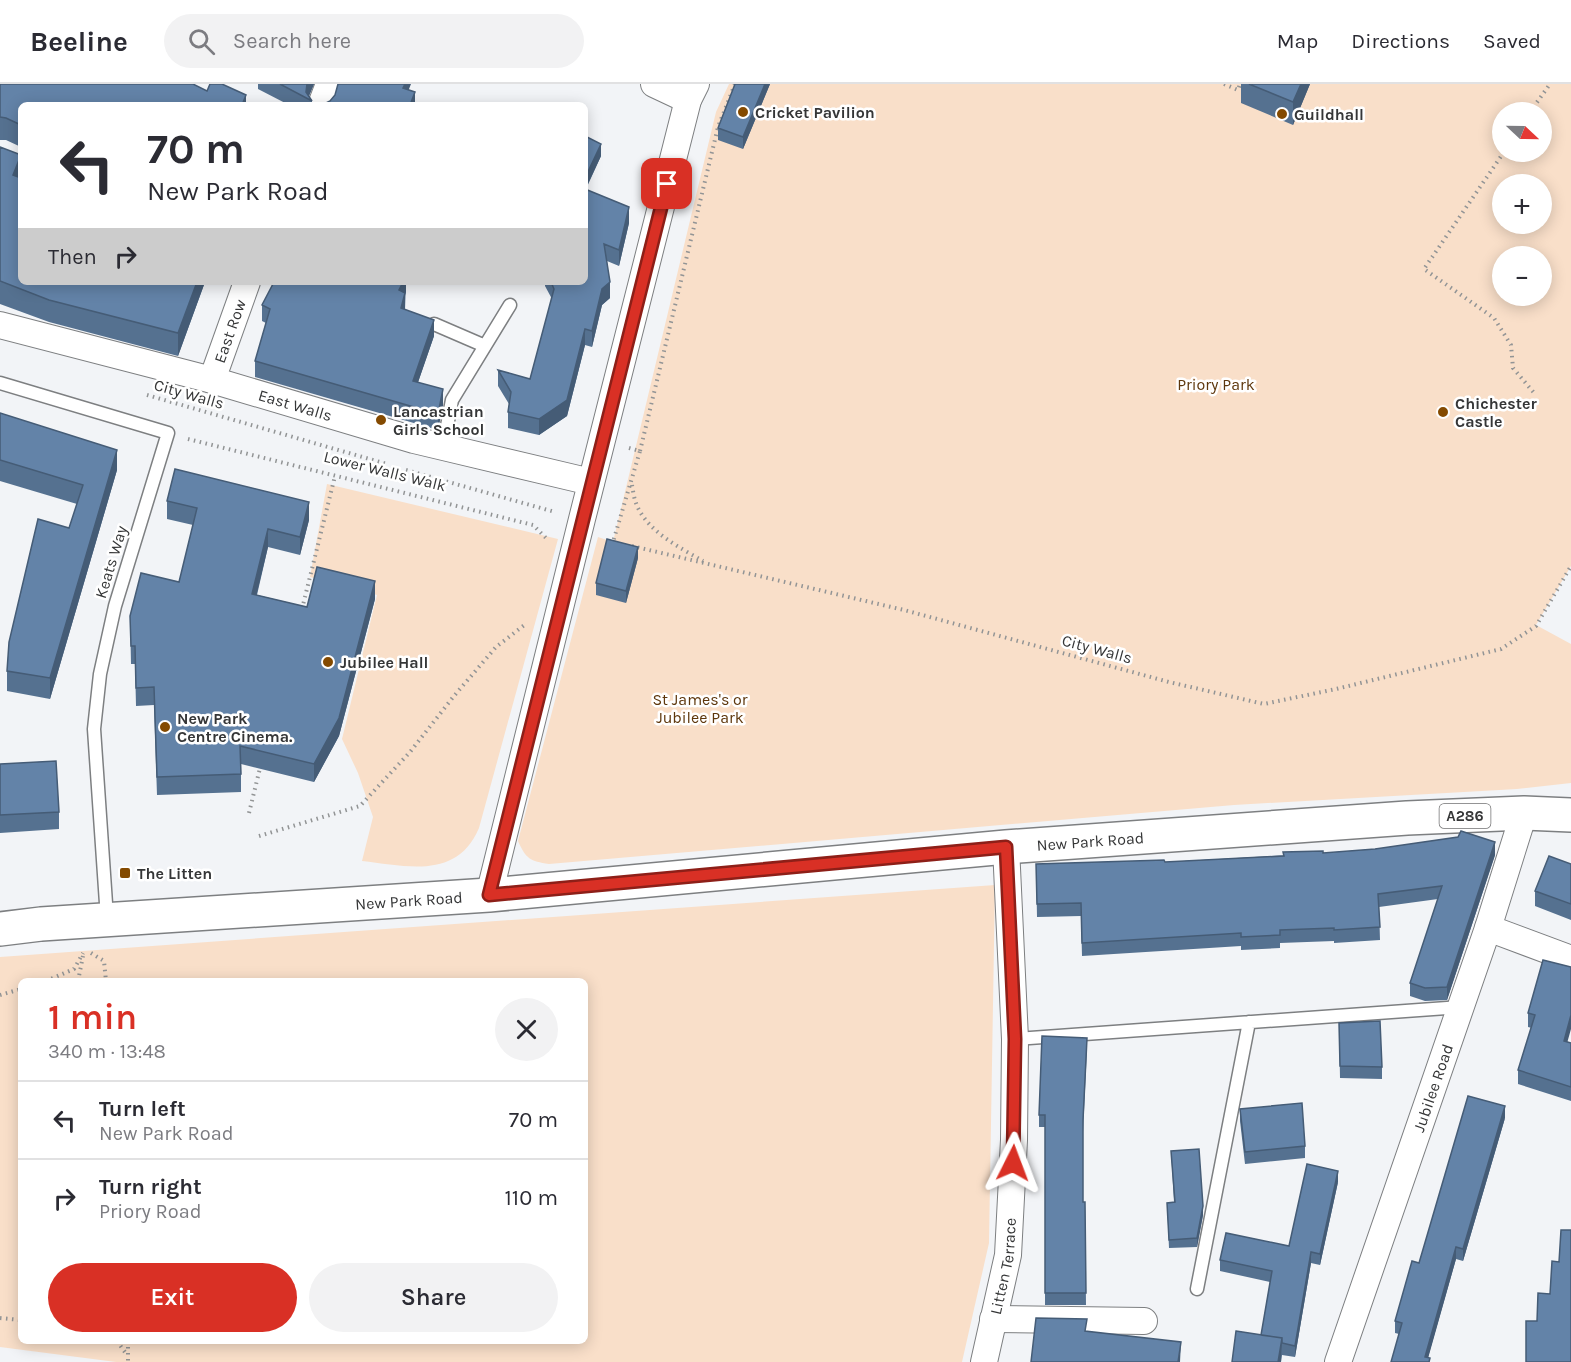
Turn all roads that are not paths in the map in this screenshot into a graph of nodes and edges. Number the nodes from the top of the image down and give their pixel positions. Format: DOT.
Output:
graph roads {
  1 [pos="329,84"];
  2 [pos="654,84"];
  3 [pos="692,92"];
  4 [pos="322,102"];
  5 [pos="246,285"];
  6 [pos="510,305"];
  7 [pos="434,324"];
  8 [pos="0,325"];
  9 [pos="485,346"];
  10 [pos="212,380"];
  11 [pos="0,383"];
  12 [pos="443,447"];
  13 [pos="591,482"];
  14 [pos="1524,813"];
  15 [pos="1571,815"];
  16 [pos="1006,847"];
  17 [pos="489,895"];
  18 [pos="107,921"];
  19 [pos="1488,928"];
  20 [pos="0,929"];
  21 [pos="1571,958"];
  22 [pos="1461,1007"];
  23 [pos="1249,1022"];
  24 [pos="1015,1039"];
  25 [pos="1197,1289"];
  26 [pos="993,1319"];
  27 [pos="1144,1321"];
  28 [pos="984,1362"];
  29 [pos="1338,1362"];
  1 -- 4 [label="street"];
  2 -- 3 [label="street"];
  3 -- 13 [label="street"];
  5 -- 10 [label="street, East Row"];
  6 -- 9 [label="lane"];
  7 -- 9 [label="lane"];
  8 -- 10 [label="street, East Walls"];
  9 -- 12 [label="lane"];
  10 -- 12 [label="street, East Walls"];
  11 -- 18 [label="lane, Keats Way"];
  12 -- 13 [label="street, East Walls"];
  13 -- 17 [label="street"];
  14 -- 15 [label="main road, New Park Road / A286"];
  14 -- 16 [label="main road, New Park Road / A286"];
  14 -- 19 [label="street, Jubilee Road"];
  16 -- 17 [label="main road, New Park Road / A286"];
  16 -- 24 [label="street, Litten Terrace"];
  17 -- 18 [label="main road, New Park Road / A286"];
  18 -- 20 [label="main road, New Park Road / A286"];
  19 -- 21 [label="street"];
  19 -- 22 [label="street, Jubilee Road"];
  22 -- 23 [label="lane"];
  22 -- 29 [label="street, Jubilee Road"];
  23 -- 24 [label="lane"];
  23 -- 25 [label="lane"];
  24 -- 26 [label="street, Litten Terrace"];
  26 -- 27 [label="street"];
  26 -- 28 [label="street, Litten Terrace"];
}
